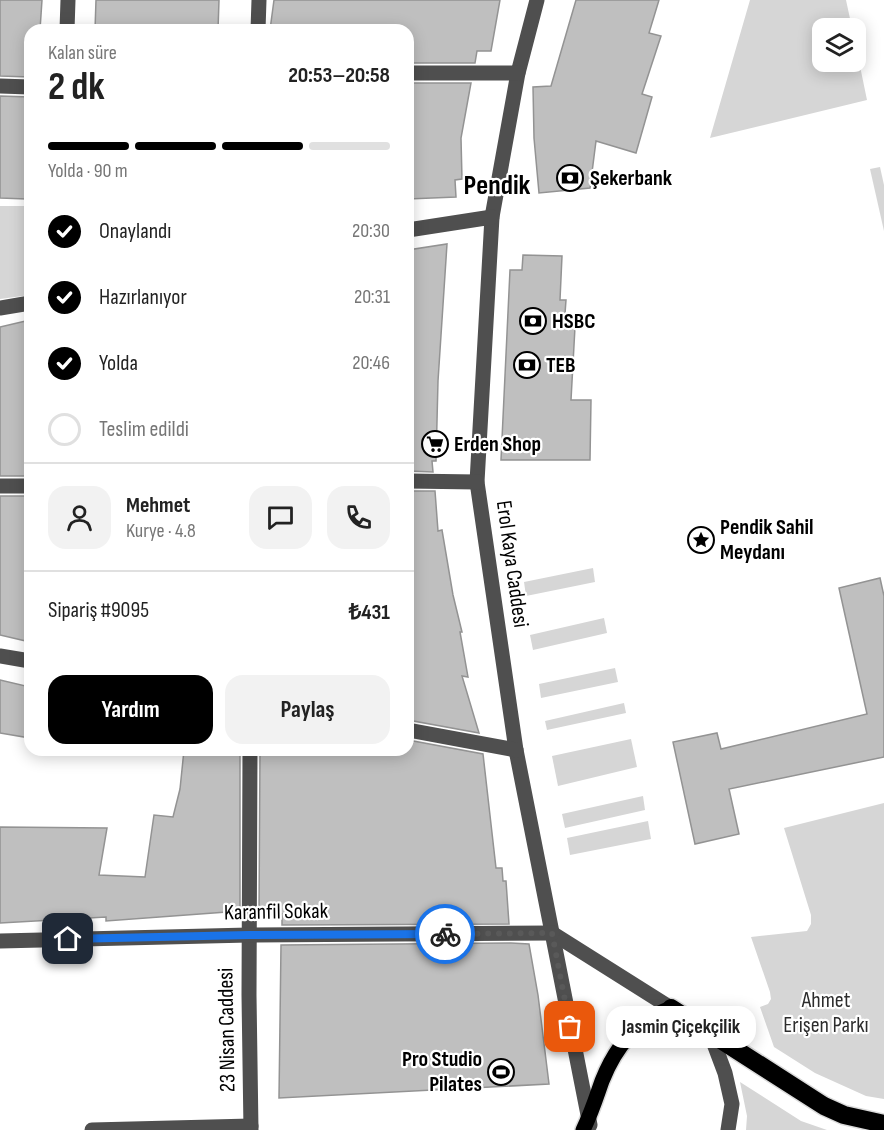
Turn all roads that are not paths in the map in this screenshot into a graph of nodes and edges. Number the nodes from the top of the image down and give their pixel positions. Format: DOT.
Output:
graph roads {
  1 [pos="68,0"];
  2 [pos="259,0"];
  3 [pos="537,0"];
  4 [pos="67,24"];
  5 [pos="258,24"];
  6 [pos="414,73"];
  7 [pos="518,73"];
  8 [pos="0,86"];
  9 [pos="24,87"];
  10 [pos="492,217"];
  11 [pos="414,229"];
  12 [pos="24,304"];
  13 [pos="0,308"];
  14 [pos="414,482"];
  15 [pos="477,482"];
  16 [pos="0,486"];
  17 [pos="24,486"];
  18 [pos="0,656"];
  19 [pos="24,661"];
  20 [pos="414,731"];
  21 [pos="516,750"];
  22 [pos="250,756"];
  23 [pos="552,933"];
  24 [pos="249,935"];
  25 [pos="0,941"];
  26 [pos="671,1008"];
  27 [pos="710,1033"];
  28 [pos="884,1124"];
  29 [pos="588,1127"];
  30 [pos="251,1128"];
  31 [pos="92,1130"];
  32 [pos="728,1130"];
  1 -- 4 [label="street"];
  2 -- 5 [label="street"];
  3 -- 7 [label="street, Erol Kaya Caddesi"];
  6 -- 7 [label="street"];
  7 -- 10 [label="street, Erol Kaya Caddesi"];
  8 -- 9 [label="street"];
  10 -- 11 [label="street"];
  10 -- 15 [label="street, Erol Kaya Caddesi"];
  12 -- 13 [label="street"];
  14 -- 15 [label="street"];
  15 -- 21 [label="street, Erol Kaya Caddesi"];
  16 -- 17 [label="street"];
  18 -- 19 [label="street"];
  20 -- 21 [label="street"];
  21 -- 23 [label="street, Erol Kaya Caddesi"];
  22 -- 24 [label="street, 23 Nisan Caddesi"];
  23 -- 24 [label="street, Karanfil Sokak"];
  23 -- 26 [label="street"];
  23 -- 29 [label="street, Erol Kaya Caddesi"];
  24 -- 25 [label="street, Karanfil Sokak"];
  24 -- 30 [label="street, 23 Nisan Caddesi"];
  26 -- 27 [label="highway"];
  26 -- 29 [label="main road"];
  27 -- 28 [label="highway"];
  27 -- 32 [label="street"];
  30 -- 31 [label="street"];
}
